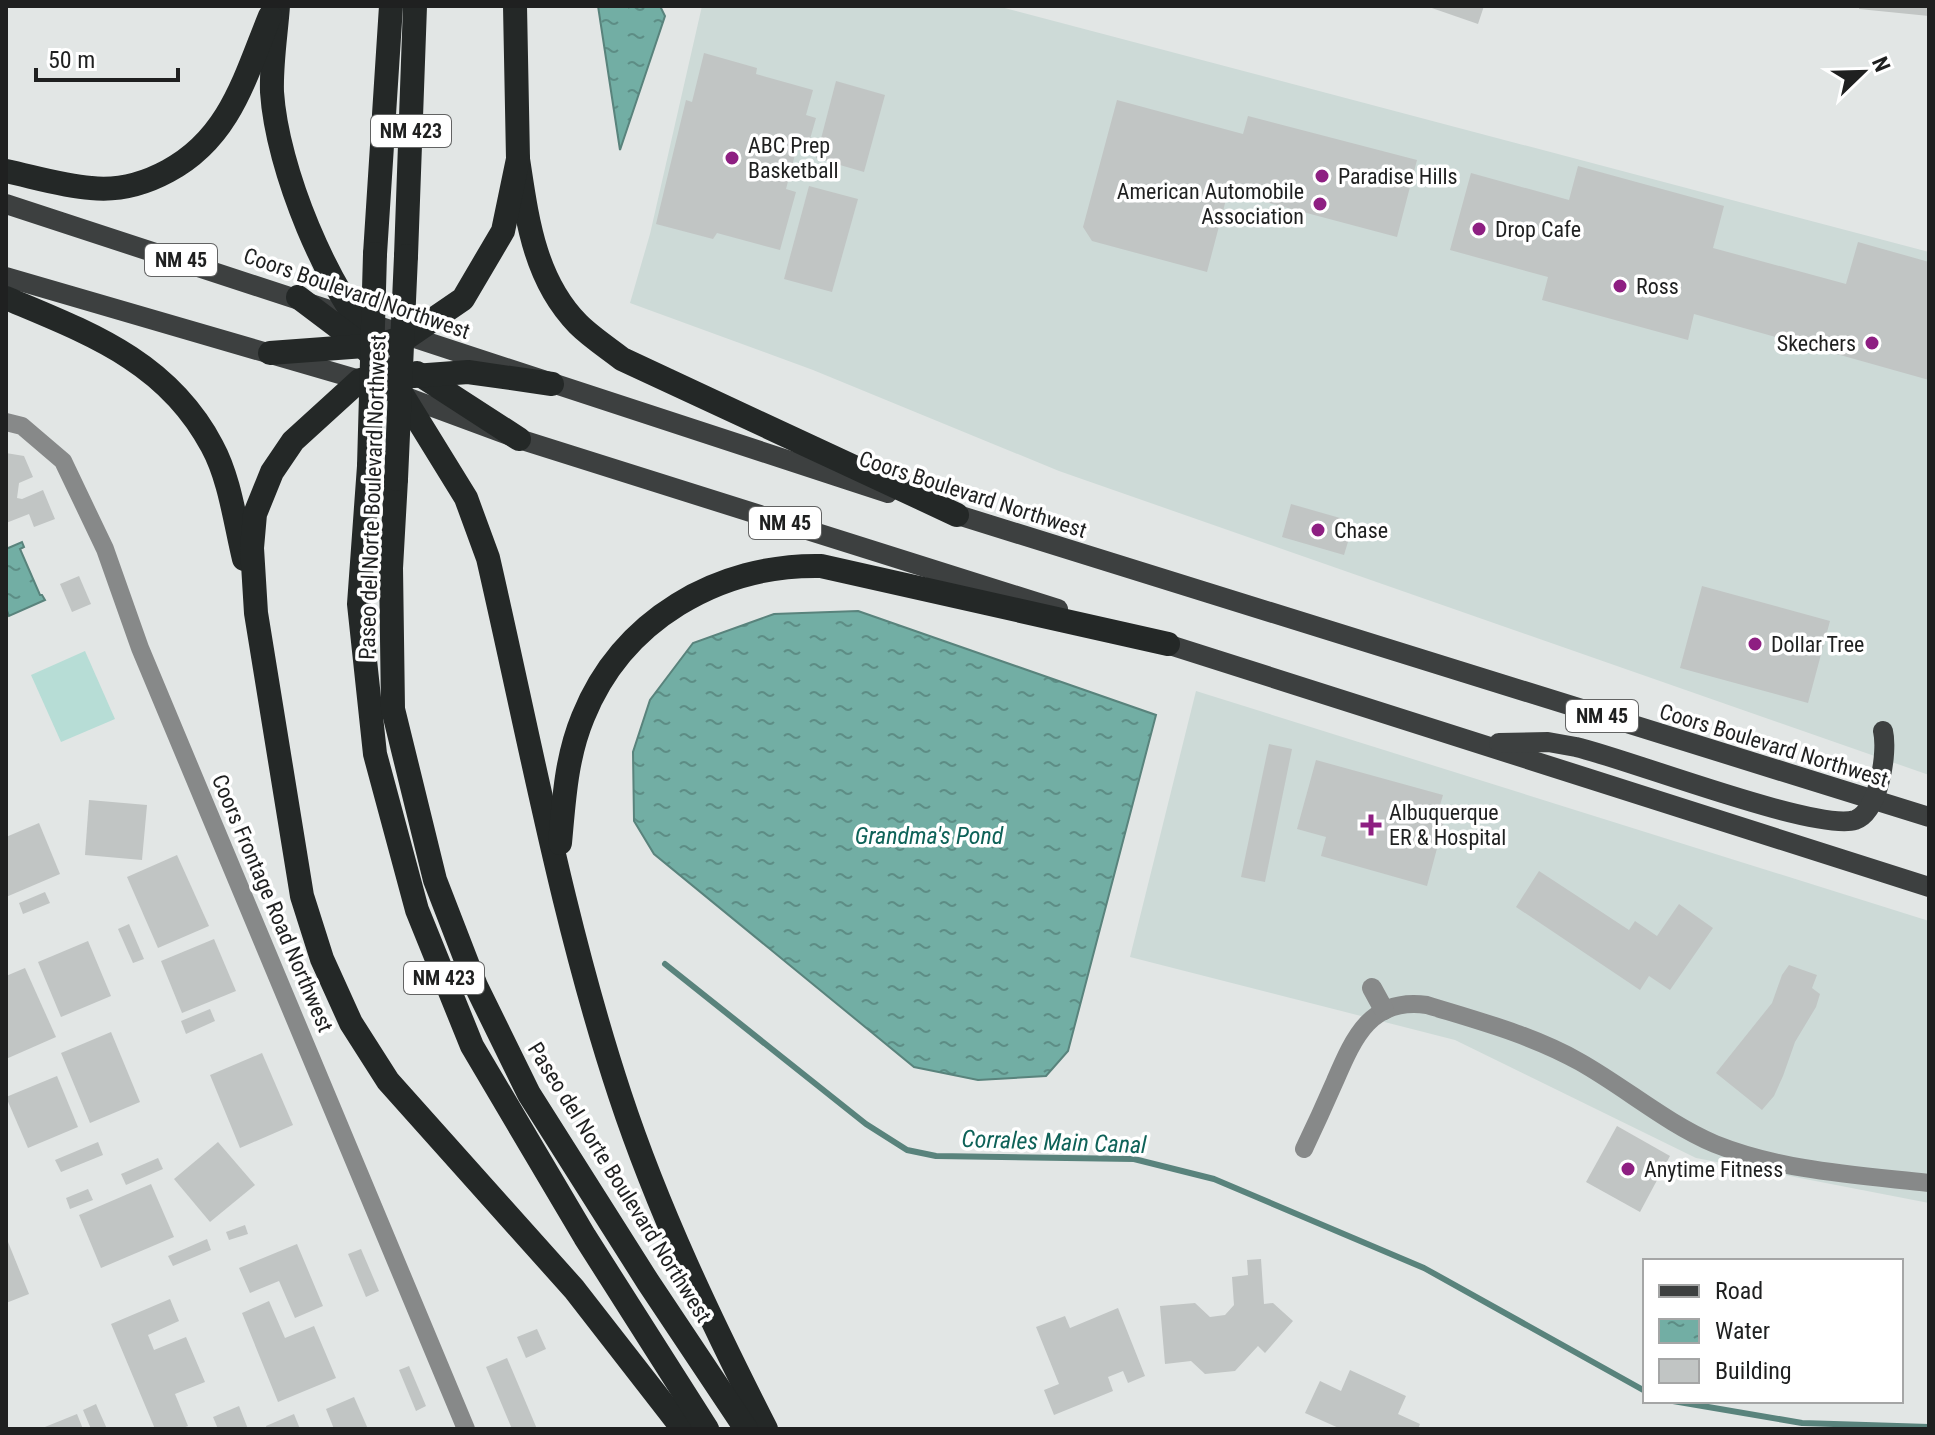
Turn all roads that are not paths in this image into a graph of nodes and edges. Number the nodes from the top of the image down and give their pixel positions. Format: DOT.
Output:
graph roads {
  1 [pos="276,6"];
  2 [pos="391,6"];
  3 [pos="415,6"];
  4 [pos="515,6"];
  5 [pos="518,159"];
  6 [pos="6,171"];
  7 [pos="6,204"];
  8 [pos="6,277"];
  9 [pos="298,297"];
  10 [pos="6,298"];
  11 [pos="355,317"];
  12 [pos="409,336"];
  13 [pos="370,346"];
  14 [pos="270,353"];
  15 [pos="420,375"];
  16 [pos="360,380"];
  17 [pos="552,384"];
  18 [pos="398,387"];
  19 [pos="6,422"];
  20 [pos="519,439"];
  21 [pos="957,515"];
  22 [pos="256,613"];
  23 [pos="1168,644"];
  24 [pos="1883,731"];
  25 [pos="1487,744"];
  26 [pos="1874,801"];
  27 [pos="1929,817"];
  28 [pos="558,866"];
  29 [pos="1929,887"];
  30 [pos="1372,988"];
  31 [pos="1384,1010"];
  32 [pos="1304,1149"];
  33 [pos="1929,1183"];
  34 [pos="466,1429"];
  35 [pos="683,1429"];
  36 [pos="707,1429"];
  37 [pos="746,1429"];
  38 [pos="766,1429"];
  1 -- 6 [label="highway"];
  1 -- 11 [label="highway"];
  2 -- 36 [label="highway, Paseo del Norte Boulevard Northwest / NM 423, bridge"];
  3 -- 37 [label="highway, Paseo del Norte Boulevard Northwest / NM 423, bridge"];
  4 -- 5 [label="highway"];
  5 -- 12 [label="highway"];
  5 -- 21 [label="highway"];
  7 -- 9 [label="main road, Coors Boulevard Northwest / NM 45"];
  8 -- 14 [label="main road"];
  9 -- 11 [label="main road, Coors Boulevard Northwest / NM 45"];
  9 -- 13 [label="highway"];
  10 -- 22 [label="highway"];
  11 -- 12 [label="main road, Coors Boulevard Northwest / NM 45"];
  11 -- 13 [label="highway"];
  12 -- 13 [label="highway"];
  12 -- 17 [label="main road, Coors Boulevard Northwest / NM 45"];
  13 -- 14 [label="highway"];
  13 -- 15 [label="highway"];
  13 -- 18 [label="highway"];
  14 -- 16 [label="main road"];
  15 -- 17 [label="highway"];
  15 -- 18 [label="highway"];
  15 -- 20 [label="highway"];
  16 -- 18 [label="highway"];
  16 -- 22 [label="highway"];
  17 -- 21 [label="main road, Coors Boulevard Northwest / NM 45"];
  18 -- 20 [label="main road, NM 45"];
  18 -- 28 [label="highway"];
  19 -- 34 [label="street, Coors Frontage Road Northwest"];
  20 -- 23 [label="main road, NM 45"];
  21 -- 26 [label="main road, Coors Boulevard Northwest / NM 45"];
  22 -- 35 [label="highway"];
  23 -- 25 [label="main road, NM 45"];
  23 -- 28 [label="highway"];
  24 -- 26 [label="main road"];
  25 -- 26 [label="main road"];
  25 -- 29 [label="main road, NM 45"];
  26 -- 27 [label="main road, Coors Boulevard Northwest / NM 45"];
  28 -- 38 [label="highway"];
  30 -- 31 [label="street"];
  31 -- 32 [label="street"];
  31 -- 33 [label="street"];
}
